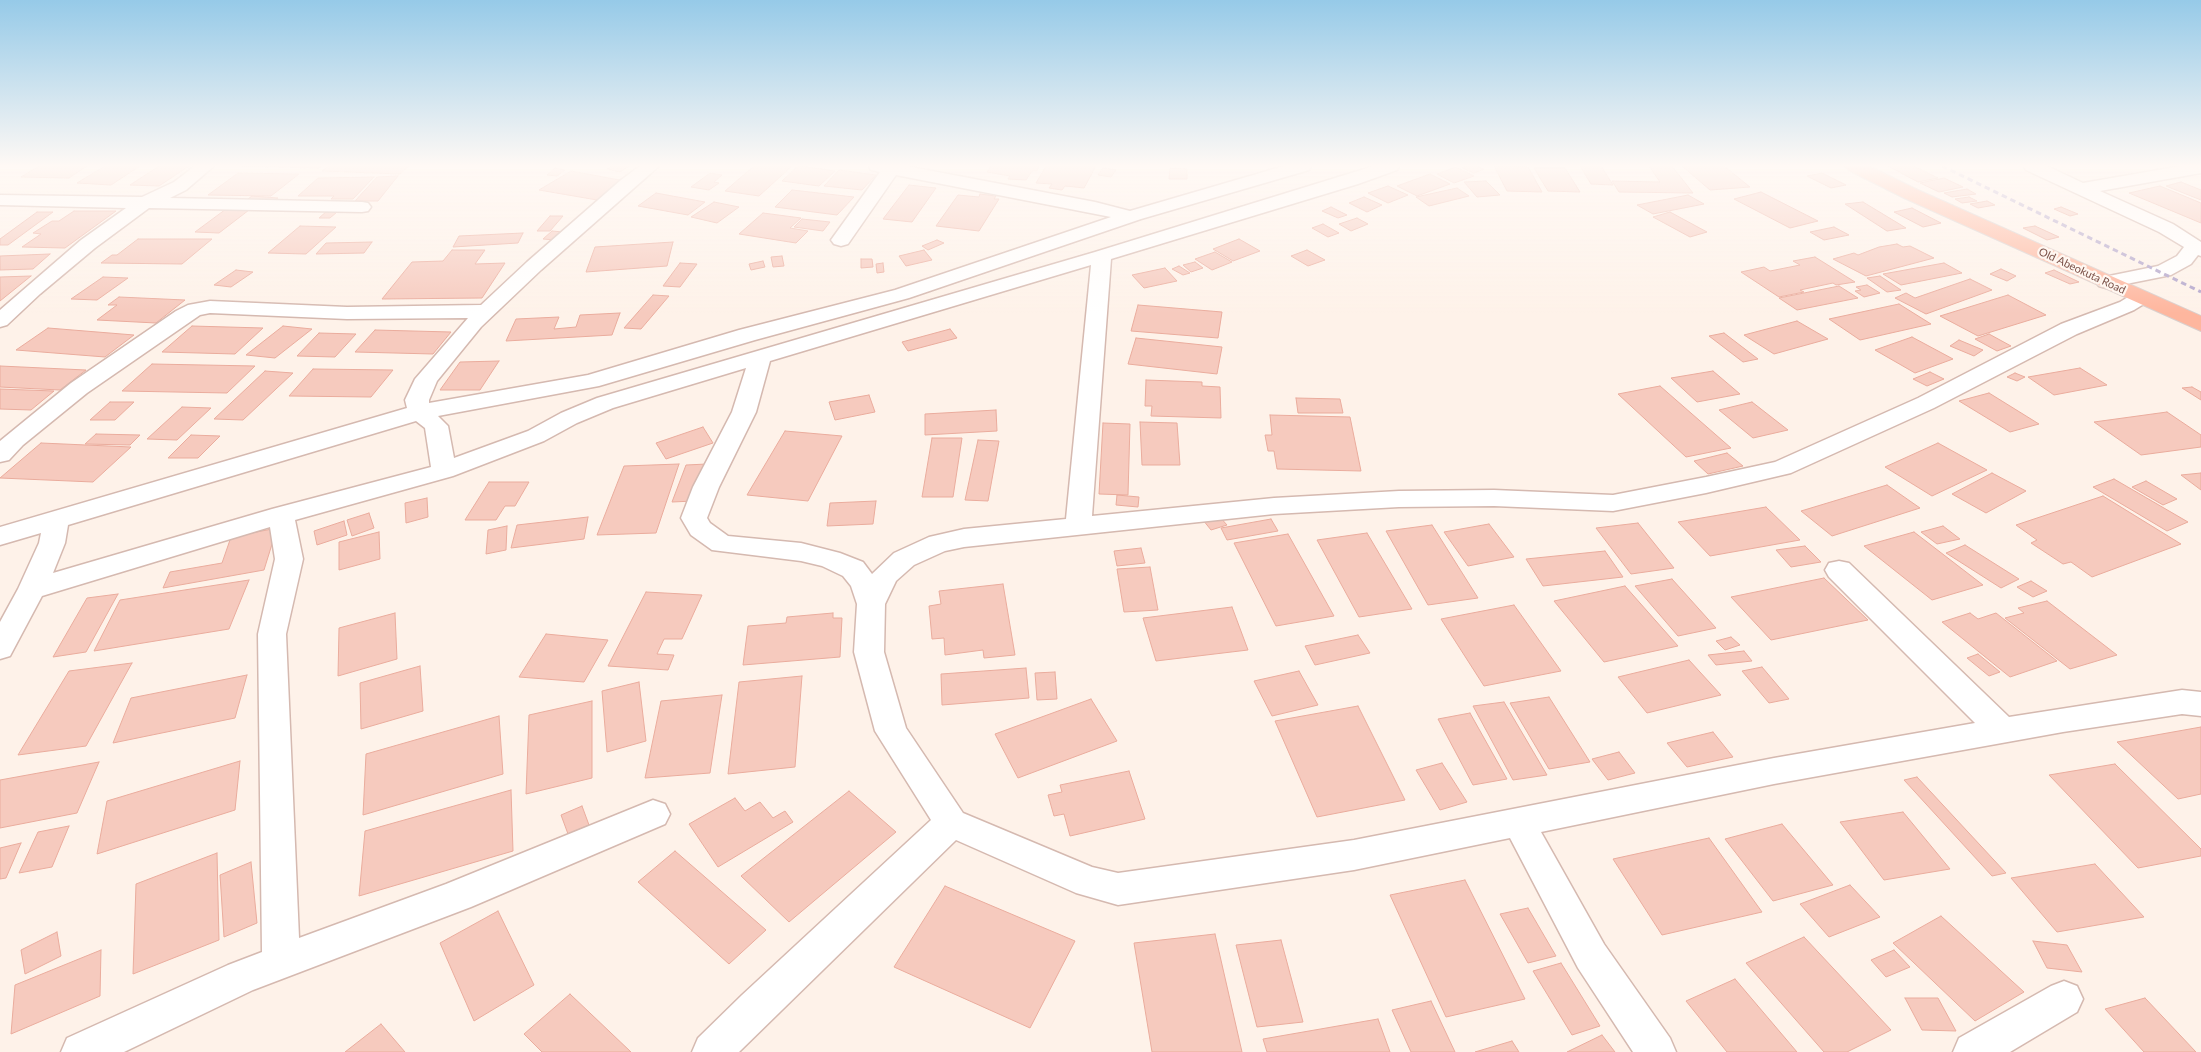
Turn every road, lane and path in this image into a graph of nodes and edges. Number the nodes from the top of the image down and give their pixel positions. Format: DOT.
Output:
graph roads {
  1 [pos="128,215"];
  2 [pos="592,215"];
  3 [pos="856,215"];
  4 [pos="1128,215"];
  5 [pos="1135,215"];
  6 [pos="1237,215"];
  7 [pos="1958,215"];
  8 [pos="2138,215"];
  9 [pos="1132,216"];
  10 [pos="1171,235"];
  11 [pos="841,240"];
  12 [pos="2197,248"];
  13 [pos="1102,256"];
  14 [pos="2106,282"];
  15 [pos="2140,298"];
  16 [pos="487,311"];
  17 [pos="0,322"];
  18 [pos="2201,324"];
  19 [pos="760,357"];
  20 [pos="591,381"];
  21 [pos="605,403"];
  22 [pos="420,412"];
  23 [pos="0,455"];
  24 [pos="444,470"];
  25 [pos="281,515"];
  26 [pos="56,520"];
  27 [pos="1078,526"];
  28 [pos="0,536"];
  29 [pos="1839,570"];
  30 [pos="32,589"];
  31 [pos="871,604"];
  32 [pos="0,648"];
  33 [pos="2201,704"];
  34 [pos="2004,731"];
  35 [pos="654,814"];
  36 [pos="1518,821"];
  37 [pos="951,823"];
  38 [pos="281,962"];
  39 [pos="2064,998"];
  40 [pos="81,1052"];
  41 [pos="712,1052"];
  42 [pos="1656,1052"];
  43 [pos="1973,1052"];
  1 -- 17 [label="street"];
  2 -- 16 [label="street"];
  3 -- 11 [label="street"];
  4 -- 9 [label="street"];
  5 -- 9 [label="street"];
  6 -- 10 [label="street"];
  7 -- 14 [label="highway, Old Abeokuta Road"];
  8 -- 12 [label="street"];
  9 -- 10 [label="street"];
  9 -- 20 [label="street"];
  10 -- 13 [label="street"];
  12 -- 14 [label="street"];
  13 -- 19 [label="street"];
  13 -- 27 [label="street"];
  14 -- 15 [label="highway, Old Abeokuta Road"];
  15 -- 18 [label="highway, Old Abeokuta Road"];
  15 -- 27 [label="street"];
  16 -- 22 [label="street"];
  16 -- 23 [label="street"];
  19 -- 21 [label="street"];
  19 -- 31 [label="street"];
  20 -- 21 [label="street"];
  20 -- 22 [label="street"];
  21 -- 24 [label="street"];
  22 -- 24 [label="street"];
  22 -- 26 [label="street"];
  24 -- 25 [label="street"];
  25 -- 30 [label="street"];
  25 -- 38 [label="street"];
  26 -- 28 [label="street"];
  26 -- 30 [label="street"];
  27 -- 31 [label="street"];
  29 -- 34 [label="street"];
  30 -- 32 [label="street"];
  31 -- 37 [label="street"];
  33 -- 34 [label="street"];
  34 -- 36 [label="street"];
  35 -- 38 [label="street"];
  36 -- 37 [label="street"];
  36 -- 42 [label="street"];
  37 -- 41 [label="street"];
  38 -- 40 [label="street"];
  39 -- 43 [label="street"];
}
